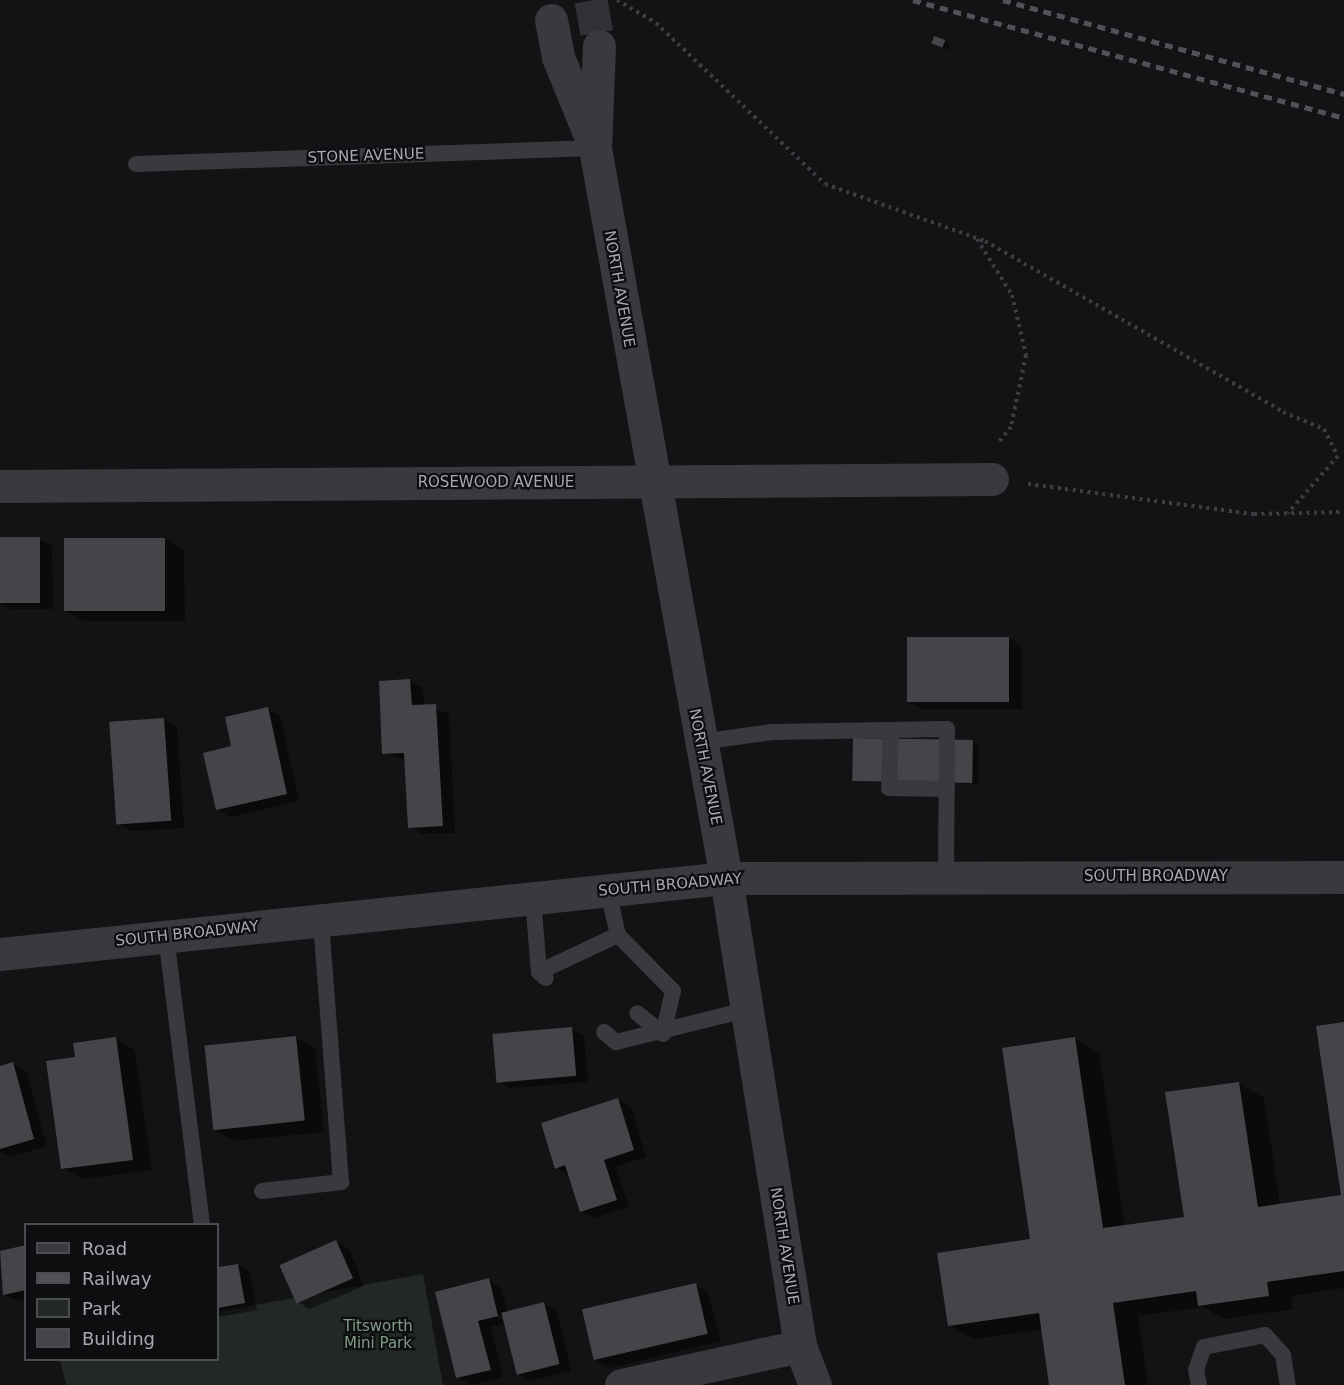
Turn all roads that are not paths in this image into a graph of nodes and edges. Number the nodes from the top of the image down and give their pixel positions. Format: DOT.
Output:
graph roads {
  1 [pos="551,20"];
  2 [pos="599,46"];
  3 [pos="595,148"];
  4 [pos="136,164"];
  5 [pos="980,479"];
  6 [pos="652,483"];
  7 [pos="0,486"];
  8 [pos="891,730"];
  9 [pos="700,742"];
  10 [pos="947,789"];
  11 [pos="1344,877"];
  12 [pos="726,878"];
  13 [pos="946,878"];
  14 [pos="608,891"];
  15 [pos="533,898"];
  16 [pos="321,920"];
  17 [pos="618,935"];
  18 [pos="166,936"];
  19 [pos="0,954"];
  20 [pos="746,1010"];
  21 [pos="637,1012"];
  22 [pos="604,1032"];
  23 [pos="663,1034"];
  24 [pos="262,1191"];
  25 [pos="202,1223"];
  26 [pos="800,1346"];
  27 [pos="621,1385"];
  28 [pos="815,1385"];
  29 [pos="1199,1385"];
  30 [pos="1288,1385"];
  1 -- 3 [label="street, NORTH AVENUE"];
  2 -- 3 [label="street, NORTH AVENUE"];
  3 -- 4 [label="lane, STONE AVENUE"];
  3 -- 6 [label="street, NORTH AVENUE"];
  5 -- 6 [label="street, ROSEWOOD AVENUE"];
  6 -- 7 [label="street, ROSEWOOD AVENUE"];
  6 -- 9 [label="street, NORTH AVENUE"];
  8 -- 9 [label="lane"];
  8 -- 10 [label="lane"];
  8 -- 10 [label="lane"];
  9 -- 12 [label="street, NORTH AVENUE"];
  10 -- 13 [label="lane"];
  11 -- 13 [label="street, SOUTH BROADWAY"];
  12 -- 13 [label="street, SOUTH BROADWAY"];
  12 -- 14 [label="street, SOUTH BROADWAY"];
  12 -- 20 [label="street, NORTH AVENUE"];
  14 -- 15 [label="street, SOUTH BROADWAY"];
  14 -- 17 [label="lane"];
  15 -- 16 [label="street, SOUTH BROADWAY"];
  15 -- 17 [label="lane"];
  16 -- 18 [label="street, SOUTH BROADWAY"];
  16 -- 24 [label="lane"];
  17 -- 23 [label="lane"];
  18 -- 19 [label="street, SOUTH BROADWAY"];
  18 -- 25 [label="lane"];
  20 -- 23 [label="lane"];
  20 -- 26 [label="street, NORTH AVENUE"];
  21 -- 23 [label="lane"];
  22 -- 23 [label="lane"];
  26 -- 27 [label="street"];
  26 -- 28 [label="street, NORTH AVENUE"];
  29 -- 30 [label="lane"];
}
